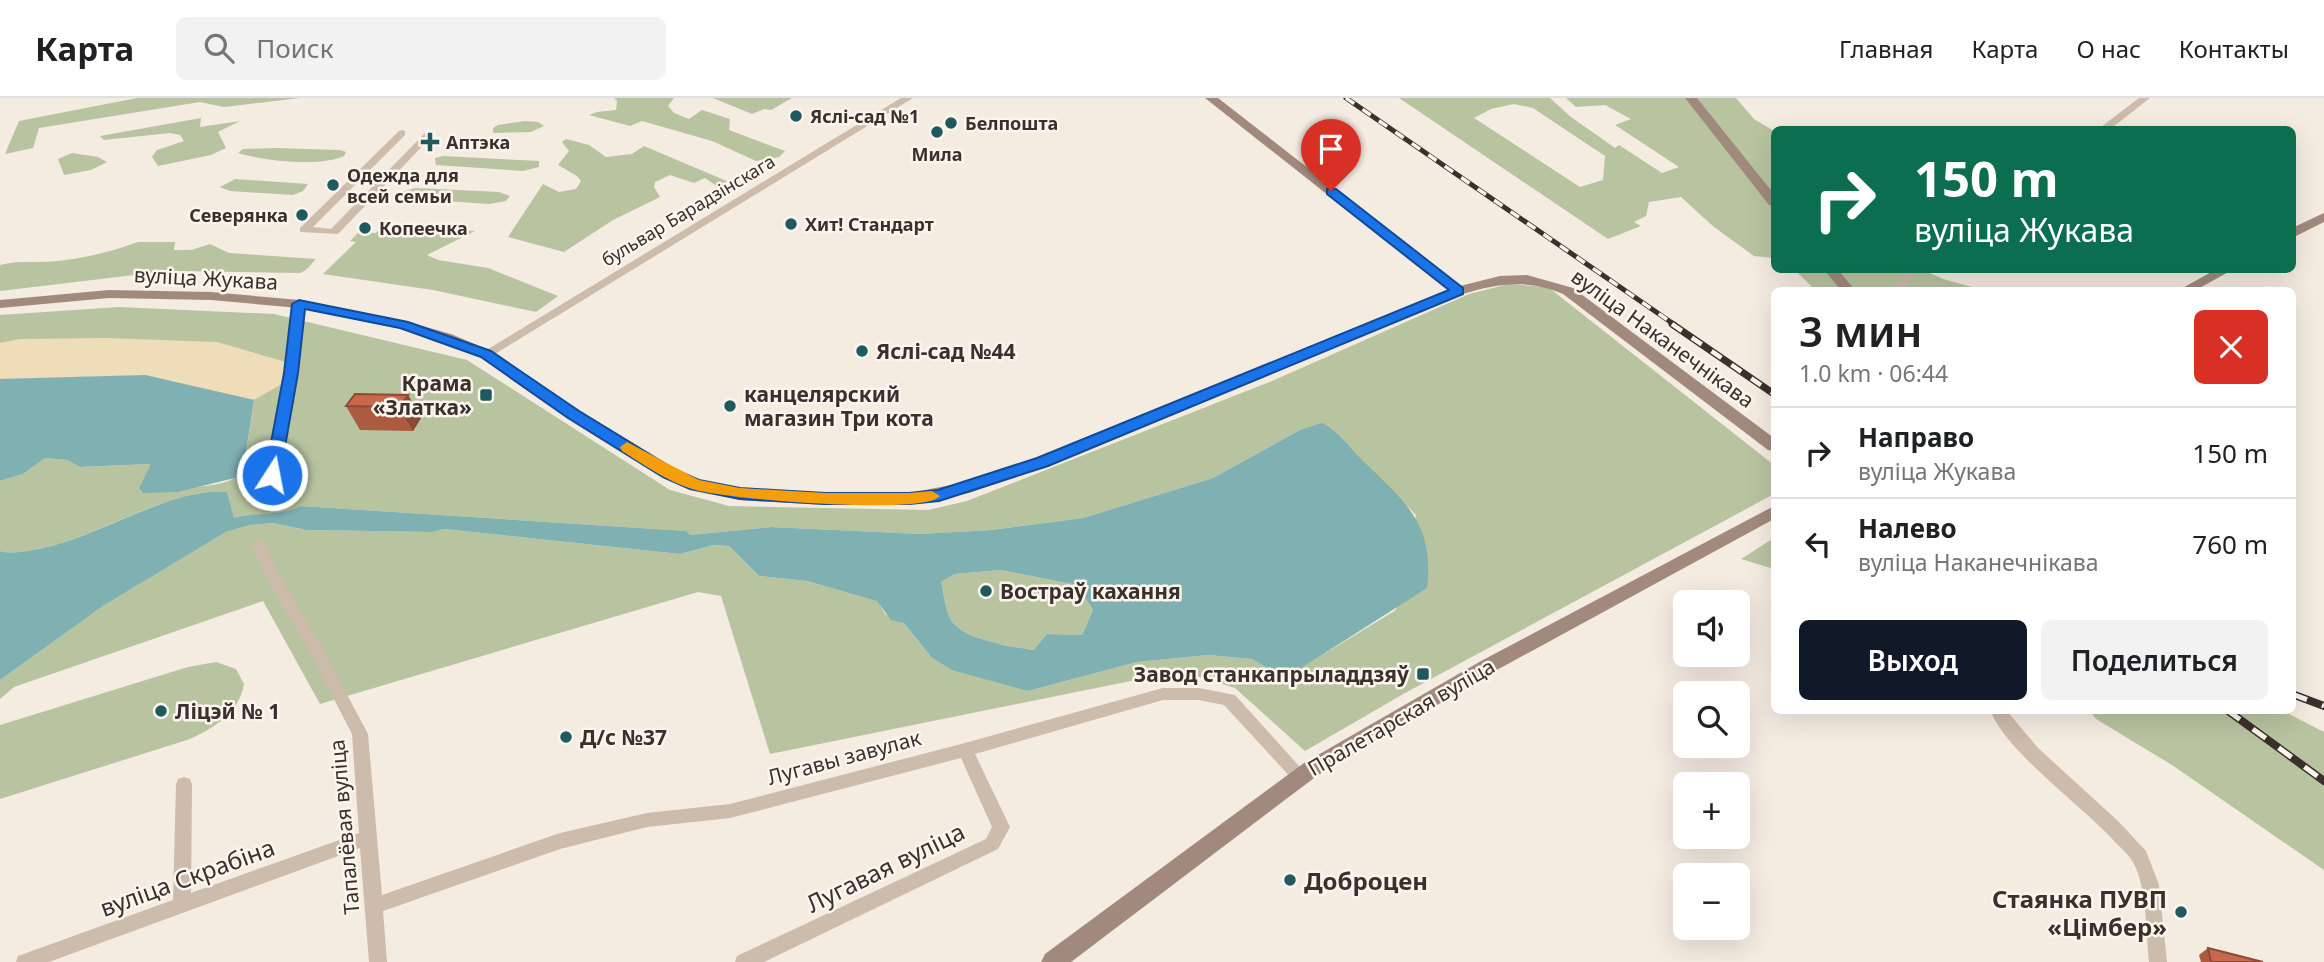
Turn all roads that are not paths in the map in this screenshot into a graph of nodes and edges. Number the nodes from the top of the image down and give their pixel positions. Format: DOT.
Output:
graph roads {
  1 [pos="908,98"];
  2 [pos="1211,98"];
  3 [pos="1691,98"];
  4 [pos="2145,98"];
  5 [pos="2107,126"];
  6 [pos="402,133"];
  7 [pos="429,134"];
  8 [pos="1771,198"];
  9 [pos="2324,217"];
  10 [pos="2296,232"];
  11 [pos="1834,273"];
  12 [pos="1911,273"];
  13 [pos="2219,273"];
  14 [pos="1845,287"];
  15 [pos="1899,287"];
  16 [pos="2192,287"];
  17 [pos="1458,291"];
  18 [pos="0,304"];
  19 [pos="299,304"];
  20 [pos="486,354"];
  21 [pos="1771,444"];
  22 [pos="272,475"];
  23 [pos="1771,514"];
  24 [pos="259,544"];
  25 [pos="2000,714"];
  26 [pos="965,750"];
  27 [pos="1300,776"];
  28 [pos="184,784"];
  29 [pos="366,838"];
  30 [pos="181,905"];
  31 [pos="373,906"];
  32 [pos="25,962"];
  33 [pos="378,962"];
  34 [pos="744,962"];
  35 [pos="1053,962"];
  36 [pos="2158,962"];
  1 -- 20 [label="street, бульвар Барадзінскага"];
  2 -- 17 [label="main road"];
  3 -- 8 [label="main road"];
  4 -- 5 [label="street"];
  6 -- 7 [label="street"];
  9 -- 10 [label="main road"];
  11 -- 14 [label="main road"];
  12 -- 15 [label="street"];
  13 -- 16 [label="main road"];
  17 -- 20 [label="main road, вуліца Жукава"];
  17 -- 21 [label="main road, вуліца Наканечнікава"];
  18 -- 19 [label="main road, вуліца Жукава"];
  19 -- 20 [label="main road, вуліца Жукава"];
  19 -- 22 [label="street"];
  23 -- 27 [label="main road, Пралетарская вуліца"];
  24 -- 29 [label="street, Тапалёвая вуліца"];
  25 -- 36 [label="street"];
  26 -- 27 [label="street, Лугавы завулак"];
  26 -- 31 [label="street, Лугавы завулак"];
  26 -- 34 [label="street, Лугавая вуліца"];
  27 -- 35 [label="main road, Пралетарская вуліца"];
  28 -- 30 [label="street"];
  29 -- 30 [label="street, вуліца Скрабіна"];
  29 -- 31 [label="street, Тапалёвая вуліца"];
  30 -- 32 [label="street, вуліца Скрабіна"];
  31 -- 33 [label="street, Тапалёвая вуліца"];
}
